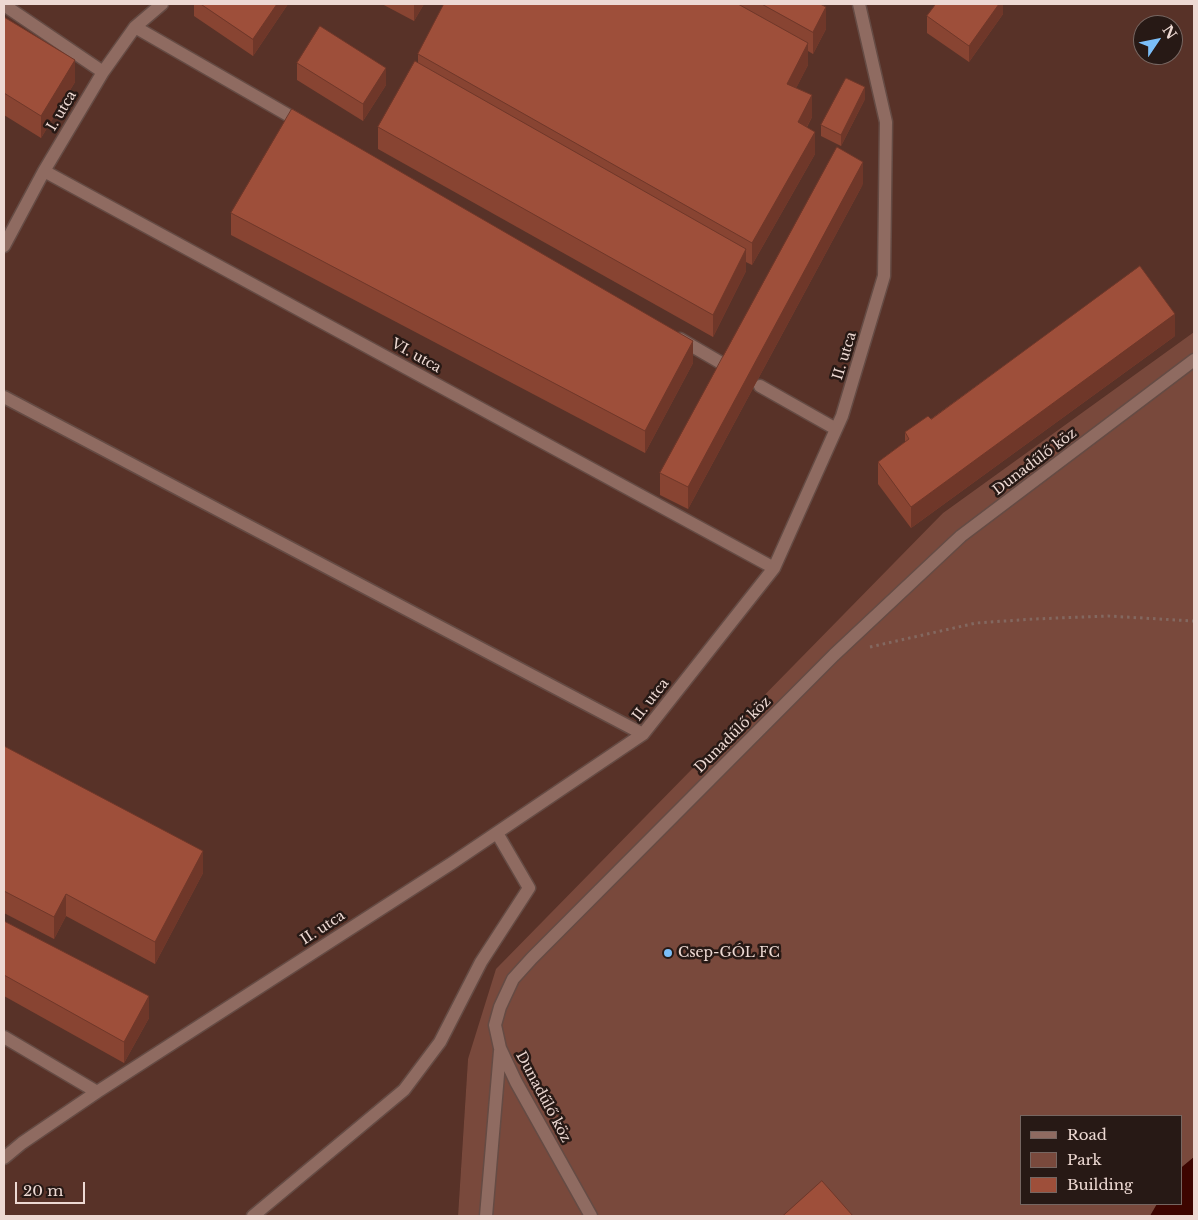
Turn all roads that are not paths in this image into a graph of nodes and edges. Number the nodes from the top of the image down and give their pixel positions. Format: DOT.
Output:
graph roads {
  1 [pos="162,4"];
  2 [pos="859,4"];
  3 [pos="4,5"];
  4 [pos="135,27"];
  5 [pos="104,72"];
  6 [pos="316,131"];
  7 [pos="44,171"];
  8 [pos="4,246"];
  9 [pos="671,334"];
  10 [pos="1194,360"];
  11 [pos="723,364"];
  12 [pos="760,386"];
  13 [pos="4,397"];
  14 [pos="836,429"];
  15 [pos="774,568"];
  16 [pos="643,734"];
  17 [pos="497,833"];
  18 [pos="4,1037"];
  19 [pos="500,1048"];
  20 [pos="97,1092"];
  21 [pos="4,1158"];
  22 [pos="253,1216"];
  23 [pos="486,1216"];
  24 [pos="591,1216"];
  1 -- 4 [label="lane, I. utca"];
  2 -- 14 [label="lane, II. utca"];
  3 -- 5 [label="lane"];
  4 -- 5 [label="lane, I. utca"];
  4 -- 6 [label="lane"];
  5 -- 7 [label="lane, I. utca"];
  7 -- 8 [label="lane, I. utca"];
  7 -- 15 [label="lane, VI. utca"];
  9 -- 11 [label="lane"];
  10 -- 19 [label="lane, Dunadűlő köz"];
  12 -- 14 [label="lane"];
  13 -- 16 [label="lane"];
  14 -- 15 [label="lane, II. utca"];
  15 -- 16 [label="lane, II. utca"];
  16 -- 17 [label="lane, II. utca"];
  17 -- 20 [label="lane, II. utca"];
  17 -- 22 [label="lane"];
  18 -- 20 [label="lane"];
  19 -- 23 [label="lane"];
  19 -- 24 [label="lane, Dunadűlő köz"];
  20 -- 21 [label="lane, II. utca"];
}
